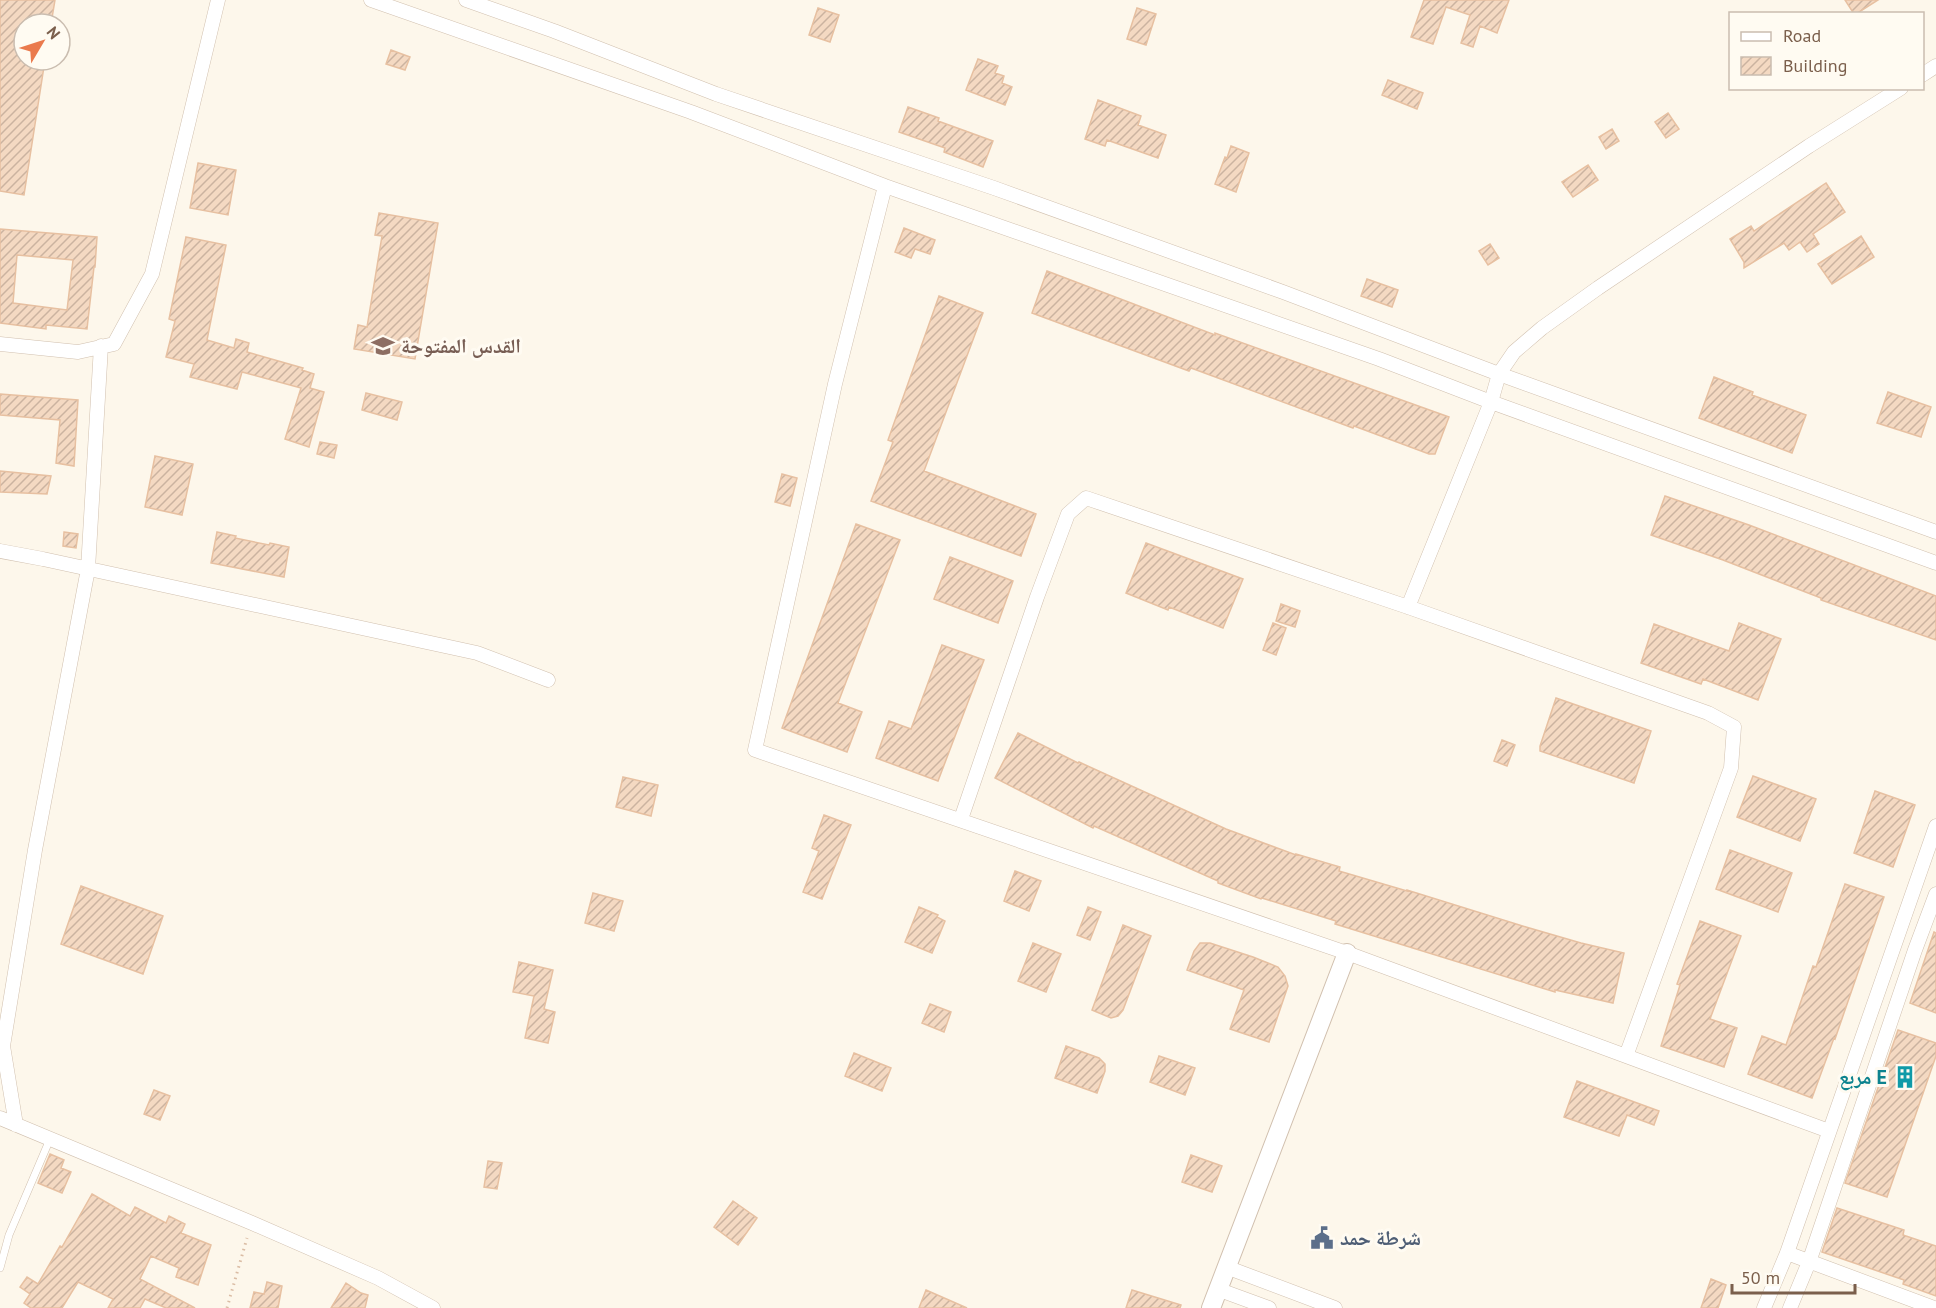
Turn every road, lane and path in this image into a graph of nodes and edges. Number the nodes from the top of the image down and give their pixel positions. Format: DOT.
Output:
graph roads {
  1 [pos="218,0"];
  2 [pos="371,0"];
  3 [pos="466,0"];
  4 [pos="1898,90"];
  5 [pos="885,186"];
  6 [pos="0,344"];
  7 [pos="101,346"];
  8 [pos="1499,374"];
  9 [pos="1491,402"];
  10 [pos="1936,532"];
  11 [pos="0,551"];
  12 [pos="1936,563"];
  13 [pos="88,569"];
  14 [pos="1408,607"];
  15 [pos="548,680"];
  16 [pos="961,819"];
  17 [pos="1936,826"];
  18 [pos="1936,894"];
  19 [pos="1347,953"];
  20 [pos="1626,1056"];
  21 [pos="0,1118"];
  22 [pos="16,1125"];
  23 [pos="1830,1131"];
  24 [pos="50,1139"];
  25 [pos="252,1223"];
  26 [pos="1787,1253"];
  27 [pos="1809,1262"];
  28 [pos="1226,1267"];
  29 [pos="0,1268"];
  30 [pos="1217,1289"];
  31 [pos="227,1308"];
  32 [pos="433,1308"];
  33 [pos="1211,1308"];
  34 [pos="1269,1308"];
  35 [pos="1335,1308"];
  36 [pos="1764,1308"];
  37 [pos="1790,1308"];
  38 [pos="1934,1308"];
  1 -- 7 [label="street"];
  2 -- 5 [label="street"];
  3 -- 8 [label="street"];
  4 -- 8 [label="street"];
  5 -- 9 [label="street"];
  5 -- 16 [label="street"];
  6 -- 7 [label="street"];
  7 -- 13 [label="street"];
  8 -- 9 [label="street"];
  8 -- 10 [label="street"];
  9 -- 12 [label="street"];
  9 -- 14 [label="street"];
  11 -- 13 [label="street"];
  13 -- 15 [label="street"];
  13 -- 22 [label="street"];
  14 -- 16 [label="street"];
  14 -- 20 [label="street"];
  16 -- 19 [label="street"];
  17 -- 23 [label="street"];
  18 -- 27 [label="street"];
  19 -- 20 [label="street"];
  19 -- 28 [label="street"];
  20 -- 23 [label="street"];
  21 -- 22 [label="street"];
  22 -- 24 [label="street"];
  23 -- 26 [label="street"];
  24 -- 25 [label="street"];
  24 -- 29 [label="lane"];
  25 -- 31 [label="path"];
  25 -- 32 [label="street"];
  26 -- 27 [label="street"];
  26 -- 36 [label="street"];
  27 -- 37 [label="street"];
  27 -- 38 [label="street"];
  28 -- 30 [label="street"];
  28 -- 35 [label="street"];
  30 -- 33 [label="street"];
  30 -- 34 [label="street"];
}
